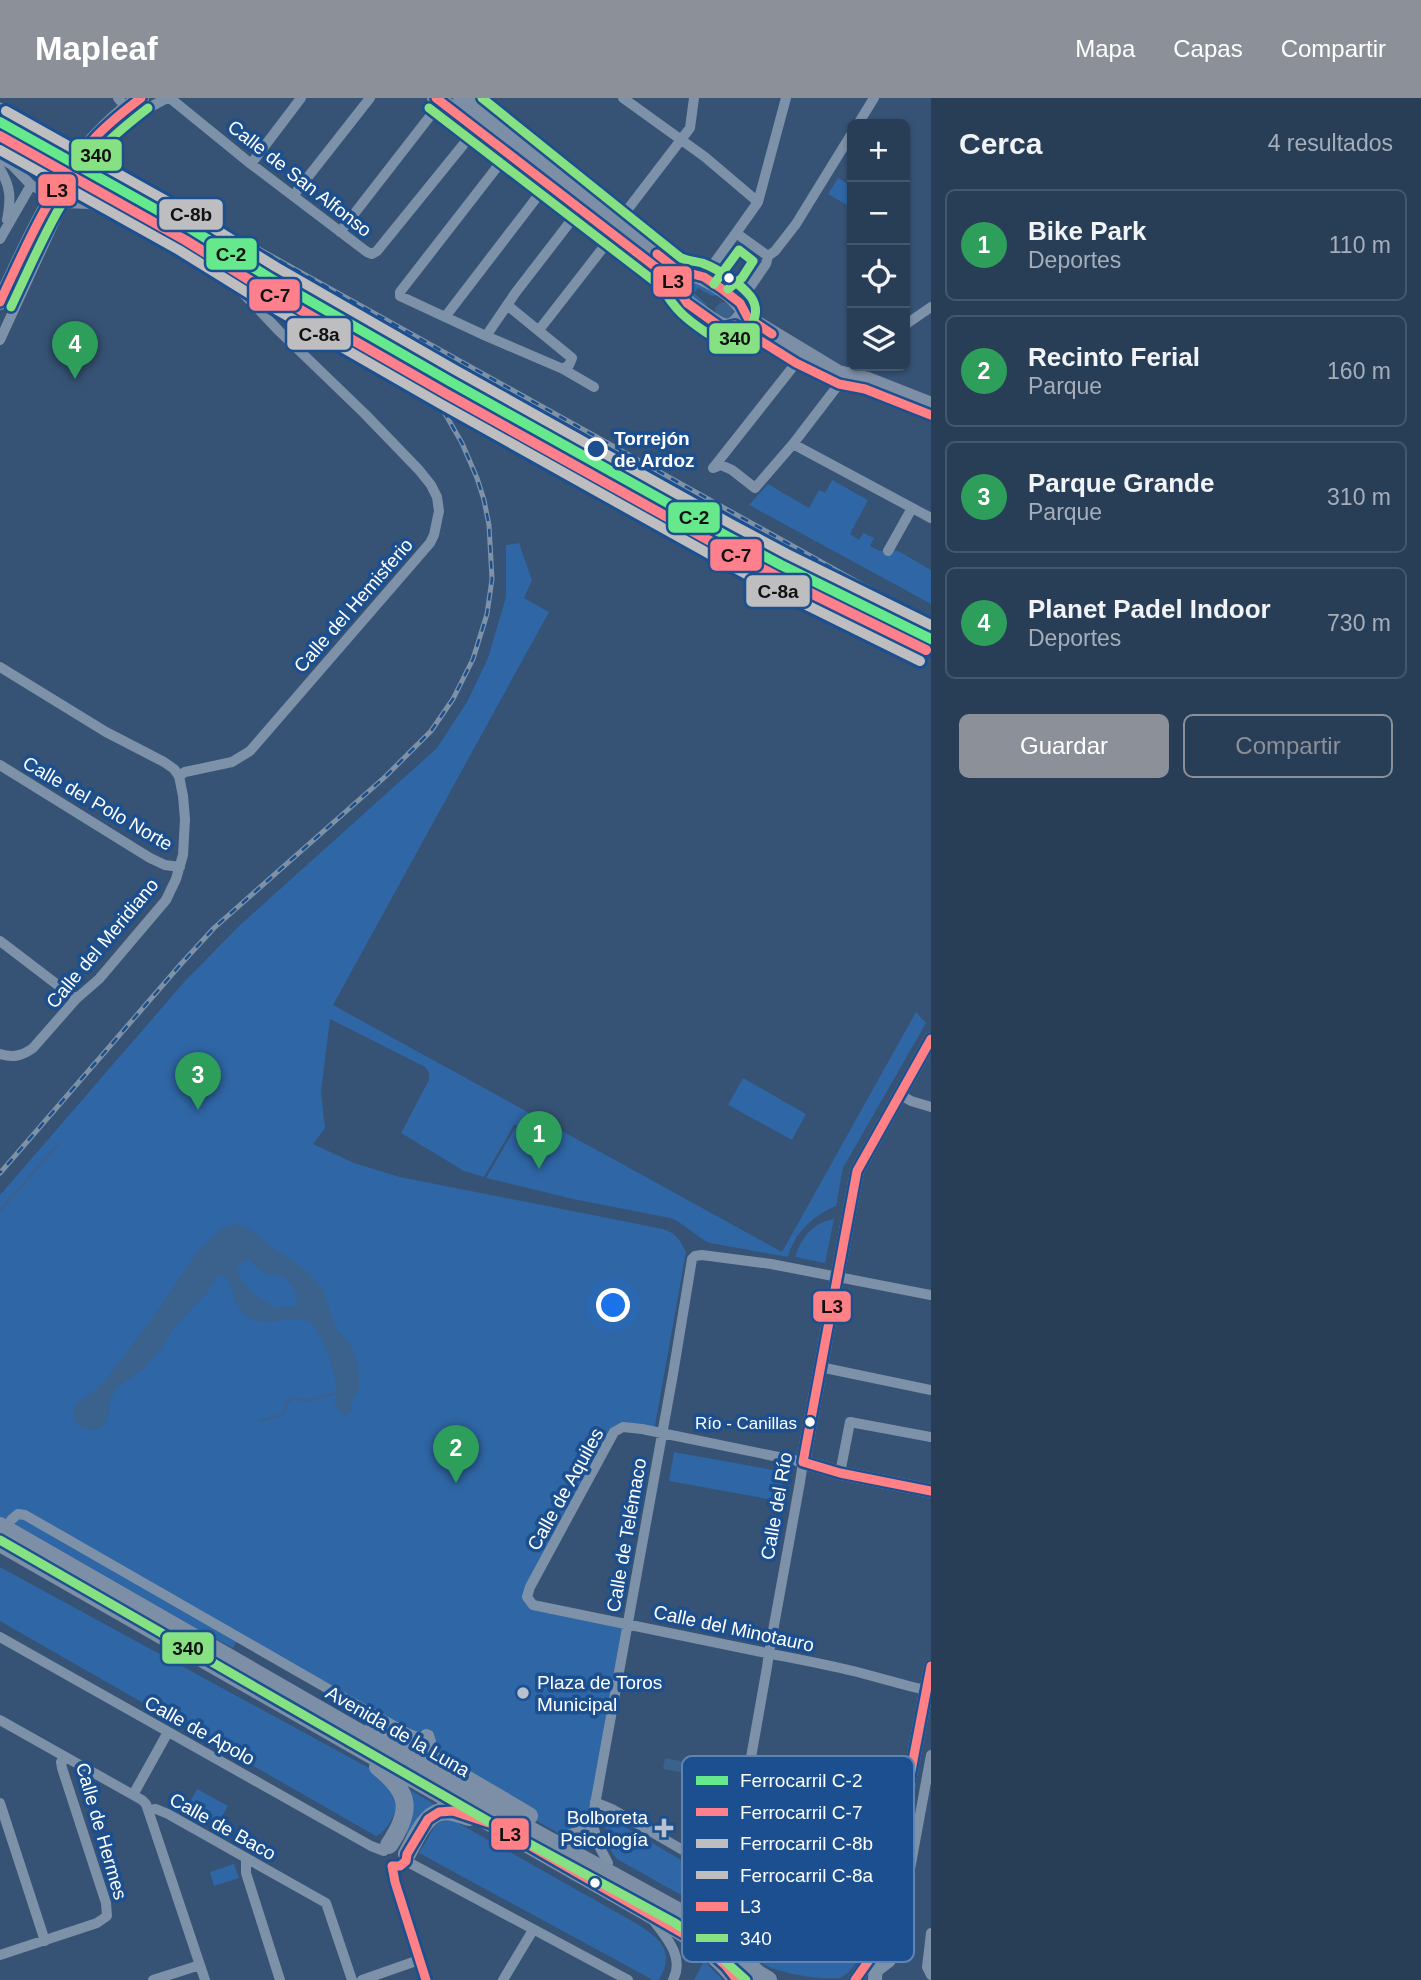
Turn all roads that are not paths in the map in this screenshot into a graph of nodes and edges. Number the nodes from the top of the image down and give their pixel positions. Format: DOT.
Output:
graph roads {
  1 [pos="121,98"];
  2 [pos="141,98"];
  3 [pos="168,98"];
  4 [pos="301,98"];
  5 [pos="370,98"];
  6 [pos="462,98"];
  7 [pos="623,98"];
  8 [pos="694,98"];
  9 [pos="786,98"];
  10 [pos="874,98"];
  11 [pos="438,100"];
  12 [pos="861,119"];
  13 [pos="475,129"];
  14 [pos="682,140"];
  15 [pos="847,141"];
  16 [pos="508,153"];
  17 [pos="0,158"];
  18 [pos="251,164"];
  19 [pos="0,169"];
  20 [pos="547,184"];
  21 [pos="31,185"];
  22 [pos="293,196"];
  23 [pos="758,202"];
  24 [pos="63,203"];
  25 [pos="580,209"];
  26 [pos="5,228"];
  27 [pos="616,229"];
  28 [pos="340,232"];
  29 [pos="736,233"];
  30 [pos="0,239"];
  31 [pos="768,256"];
  32 [pos="0,278"];
  33 [pos="690,280"];
  34 [pos="0,302"];
  35 [pos="507,305"];
  36 [pos="931,307"];
  37 [pos="738,312"];
  38 [pos="446,317"];
  39 [pos="910,322"];
  40 [pos="539,330"];
  41 [pos="486,336"];
  42 [pos="0,340"];
  43 [pos="796,363"];
  44 [pos="564,369"];
  45 [pos="846,377"];
  46 [pos="594,387"];
  47 [pos="931,406"];
  48 [pos="931,415"];
  49 [pos="793,444"];
  50 [pos="912,508"];
  51 [pos="931,518"];
  52 [pos="888,551"];
  53 [pos="0,667"];
  54 [pos="0,765"];
  55 [pos="179,776"];
  56 [pos="180,867"];
  57 [pos="0,941"];
  58 [pos="76,999"];
  59 [pos="931,1040"];
  60 [pos="0,1054"];
  61 [pos="899,1094"];
  62 [pos="931,1107"];
  63 [pos="837,1276"];
  64 [pos="931,1295"];
  65 [pos="820,1367"];
  66 [pos="931,1390"];
  67 [pos="662,1433"];
  68 [pos="931,1437"];
  69 [pos="803,1462"];
  70 [pos="840,1473"];
  71 [pos="929,1488"];
  72 [pos="6,1523"];
  73 [pos="0,1543"];
  74 [pos="533,1605"];
  75 [pos="628,1624"];
  76 [pos="0,1637"];
  77 [pos="769,1653"];
  78 [pos="931,1666"];
  79 [pos="248,1678"];
  80 [pos="929,1691"];
  81 [pos="0,1720"];
  82 [pos="168,1732"];
  83 [pos="423,1745"];
  84 [pos="751,1756"];
  85 [pos="931,1756"];
  86 [pos="64,1757"];
  87 [pos="914,1760"];
  88 [pos="133,1795"];
  89 [pos="595,1802"];
  90 [pos="0,1803"];
  91 [pos="148,1810"];
  92 [pos="592,1821"];
  93 [pos="492,1824"];
  94 [pos="563,1836"];
  95 [pos="387,1848"];
  96 [pos="914,1848"];
  97 [pos="682,1850"];
  98 [pos="407,1857"];
  99 [pos="246,1859"];
  100 [pos="608,1863"];
  101 [pos="392,1866"];
  102 [pos="651,1905"];
  103 [pos="682,1914"];
  104 [pos="682,1929"];
  105 [pos="533,1930"];
  106 [pos="931,1935"];
  107 [pos="45,1941"];
  108 [pos="0,1955"];
  109 [pos="419,1960"];
  110 [pos="722,1962"];
  111 [pos="744,1962"];
  112 [pos="869,1962"];
  113 [pos="890,1962"];
  114 [pos="200,1965"];
  115 [pos="931,1975"];
  116 [pos="876,1976"];
  117 [pos="153,1980"];
  118 [pos="205,1980"];
  119 [pos="280,1980"];
  120 [pos="352,1980"];
  121 [pos="362,1980"];
  122 [pos="426,1980"];
  123 [pos="503,1980"];
  124 [pos="628,1980"];
  125 [pos="673,1980"];
  126 [pos="737,1980"];
  127 [pos="768,1980"];
  128 [pos="855,1980"];
  1 -- 3 [label="street"];
  1 -- 32 [label="main road"];
  2 -- 34 [label="main road"];
  3 -- 18 [label="street, Calle de San Alfonso"];
  4 -- 18 [label="street"];
  5 -- 22 [label="street"];
  6 -- 27 [label="main road"];
  7 -- 14 [label="street"];
  8 -- 14 [label="street"];
  9 -- 23 [label="street"];
  10 -- 12 [label="street"];
  11 -- 13 [label="main road"];
  11 -- 28 [label="street"];
  13 -- 16 [label="main road"];
  13 -- 28 [label="street, Calle de San Alfonso"];
  14 -- 23 [label="street"];
  14 -- 27 [label="street"];
  15 -- 31 [label="street"];
  16 -- 20 [label="main road"];
  16 -- 38 [label="street"];
  17 -- 21 [label="street"];
  18 -- 22 [label="street, Calle de San Alfonso"];
  19 -- 26 [label="street"];
  20 -- 25 [label="main road"];
  20 -- 38 [label="street"];
  21 -- 24 [label="street"];
  21 -- 26 [label="street"];
  22 -- 28 [label="street, Calle de San Alfonso"];
  23 -- 29 [label="street"];
  24 -- 42 [label="street"];
  24 -- 55 [label="street, Calle del Hemisferio"];
  25 -- 27 [label="main road"];
  25 -- 35 [label="street"];
  26 -- 30 [label="street"];
  27 -- 33 [label="main road"];
  27 -- 40 [label="street"];
  29 -- 31 [label="street"];
  29 -- 33 [label="street"];
  31 -- 37 [label="street"];
  33 -- 37 [label="main road"];
  33 -- 37 [label="main road"];
  35 -- 40 [label="street"];
  35 -- 41 [label="street"];
  36 -- 39 [label="street"];
  37 -- 43 [label="main road"];
  37 -- 45 [label="main road"];
  38 -- 41 [label="street"];
  40 -- 44 [label="street"];
  41 -- 44 [label="street"];
  43 -- 45 [label="main road"];
  43 -- 49 [label="street"];
  44 -- 46 [label="street"];
  45 -- 47 [label="main road"];
  45 -- 48 [label="main road"];
  45 -- 49 [label="street"];
  49 -- 50 [label="street"];
  50 -- 51 [label="street"];
  50 -- 52 [label="street"];
  53 -- 55 [label="street"];
  54 -- 56 [label="street, Calle del Polo Norte"];
  55 -- 56 [label="street, Calle del Meridiano"];
  56 -- 58 [label="street, Calle del Meridiano"];
  57 -- 58 [label="street"];
  58 -- 60 [label="street, Calle del Meridiano"];
  59 -- 61 [label="street, Calle del Río"];
  61 -- 62 [label="street"];
  61 -- 63 [label="street, Calle del Río"];
  63 -- 64 [label="street"];
  63 -- 65 [label="street, Calle del Río"];
  63 -- 67 [label="street, Calle de Telémaco"];
  65 -- 66 [label="street"];
  65 -- 69 [label="street, Calle del Río"];
  67 -- 69 [label="street"];
  67 -- 74 [label="street, Calle de Aquiles"];
  67 -- 75 [label="street, Calle de Telémaco"];
  68 -- 70 [label="street"];
  69 -- 70 [label="street"];
  69 -- 77 [label="street, Calle del Río"];
  70 -- 71 [label="street"];
  72 -- 79 [label="main road, Avenida de la Luna"];
  72 -- 83 [label="street"];
  73 -- 79 [label="main road, Avenida de la Luna"];
  74 -- 75 [label="street, Calle del Minotauro"];
  75 -- 77 [label="street, Calle del Minotauro"];
  75 -- 89 [label="street, Calle de Telémaco"];
  76 -- 82 [label="street, Calle de Apolo"];
  77 -- 80 [label="street, Calle del Minotauro"];
  77 -- 84 [label="street, Calle del Río"];
  78 -- 80 [label="street"];
  79 -- 83 [label="main road"];
  79 -- 93 [label="main road, Avenida de la Luna"];
  79 -- 95 [label="main road"];
  79 -- 102 [label="main road, Avenida de la Luna"];
  80 -- 87 [label="street"];
  81 -- 86 [label="street, Calle de Baco"];
  82 -- 88 [label="street"];
  82 -- 95 [label="street, Calle de Apolo"];
  83 -- 94 [label="main road"];
  85 -- 96 [label="street"];
  86 -- 88 [label="street, Calle de Baco"];
  86 -- 107 [label="street, Calle de Hermes"];
  88 -- 91 [label="street, Calle de Baco"];
  89 -- 92 [label="street, Calle de Telémaco"];
  89 -- 97 [label="street, Calle del Río"];
  90 -- 107 [label="street"];
  91 -- 99 [label="street, Calle de Baco"];
  91 -- 114 [label="street"];
  92 -- 94 [label="street"];
  92 -- 100 [label="street, Calle de Telémaco"];
  93 -- 98 [label="main road"];
  93 -- 102 [label="main road, Avenida de la Luna"];
  94 -- 100 [label="main road"];
  95 -- 98 [label="street"];
  95 -- 101 [label="street"];
  98 -- 101 [label="street"];
  98 -- 105 [label="street"];
  99 -- 119 [label="street"];
  99 -- 120 [label="street, Calle de Baco"];
  100 -- 102 [label="main road"];
  101 -- 109 [label="street"];
  102 -- 103 [label="main road, Avenida de la Luna"];
  102 -- 104 [label="main road, Avenida de la Luna"];
  102 -- 125 [label="street"];
  105 -- 123 [label="street"];
  105 -- 124 [label="street"];
  106 -- 115 [label="street"];
  107 -- 108 [label="street"];
  109 -- 121 [label="street"];
  109 -- 122 [label="street"];
  110 -- 126 [label="main road, Avenida de la Luna"];
  111 -- 127 [label="main road, Avenida de la Luna"];
  112 -- 128 [label="street"];
  113 -- 116 [label="street"];
  114 -- 117 [label="street"];
  114 -- 118 [label="street"];
}
